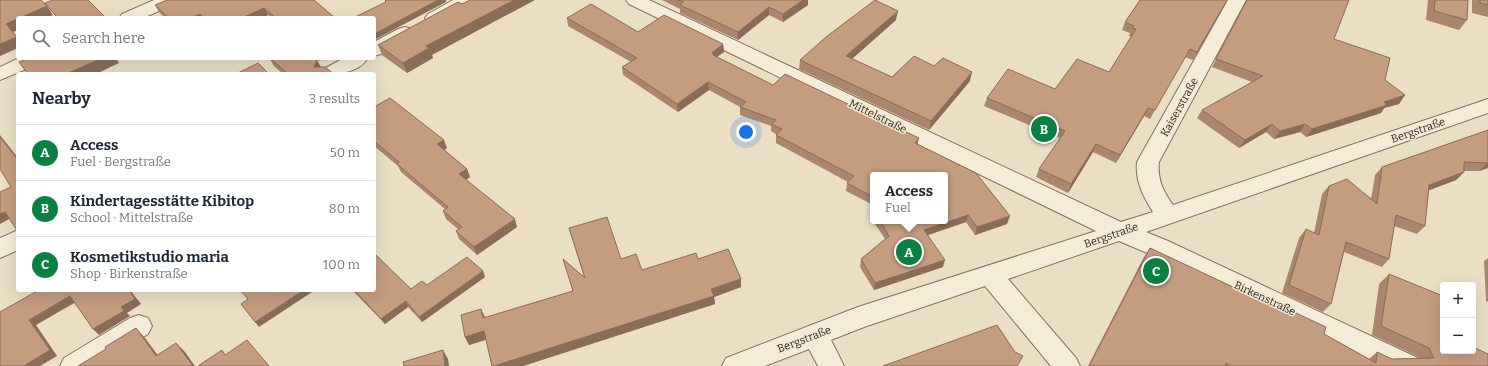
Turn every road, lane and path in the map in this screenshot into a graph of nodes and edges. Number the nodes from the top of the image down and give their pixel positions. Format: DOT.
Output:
graph roads {
  1 [pos="169,0"];
  2 [pos="466,0"];
  3 [pos="635,0"];
  4 [pos="1237,0"];
  5 [pos="133,16"];
  6 [pos="376,49"];
  7 [pos="32,60"];
  8 [pos="355,60"];
  9 [pos="333,72"];
  10 [pos="0,74"];
  11 [pos="1488,106"];
  12 [pos="1167,215"];
  13 [pos="1120,232"];
  14 [pos="16,240"];
  15 [pos="0,249"];
  16 [pos="990,275"];
  17 [pos="139,326"];
  18 [pos="815,335"];
  19 [pos="73,366"];
  20 [pos="735,366"];
  21 [pos="831,366"];
  22 [pos="1067,366"];
  23 [pos="1409,366"];
  1 -- 5 [label="street"];
  2 -- 6 [label="street"];
  3 -- 13 [label="street, Mittelstraße"];
  4 -- 12 [label="street, Kaiserstraße"];
  7 -- 10 [label="street"];
  8 -- 9 [label="street"];
  11 -- 12 [label="street, Bergstraße"];
  12 -- 13 [label="street, Bergstraße"];
  13 -- 16 [label="street, Bergstraße"];
  13 -- 23 [label="street, Birkenstraße"];
  14 -- 15 [label="street"];
  16 -- 18 [label="street, Bergstraße"];
  16 -- 22 [label="street"];
  17 -- 19 [label="street"];
  18 -- 20 [label="street, Bergstraße"];
  18 -- 21 [label="street"];
}
